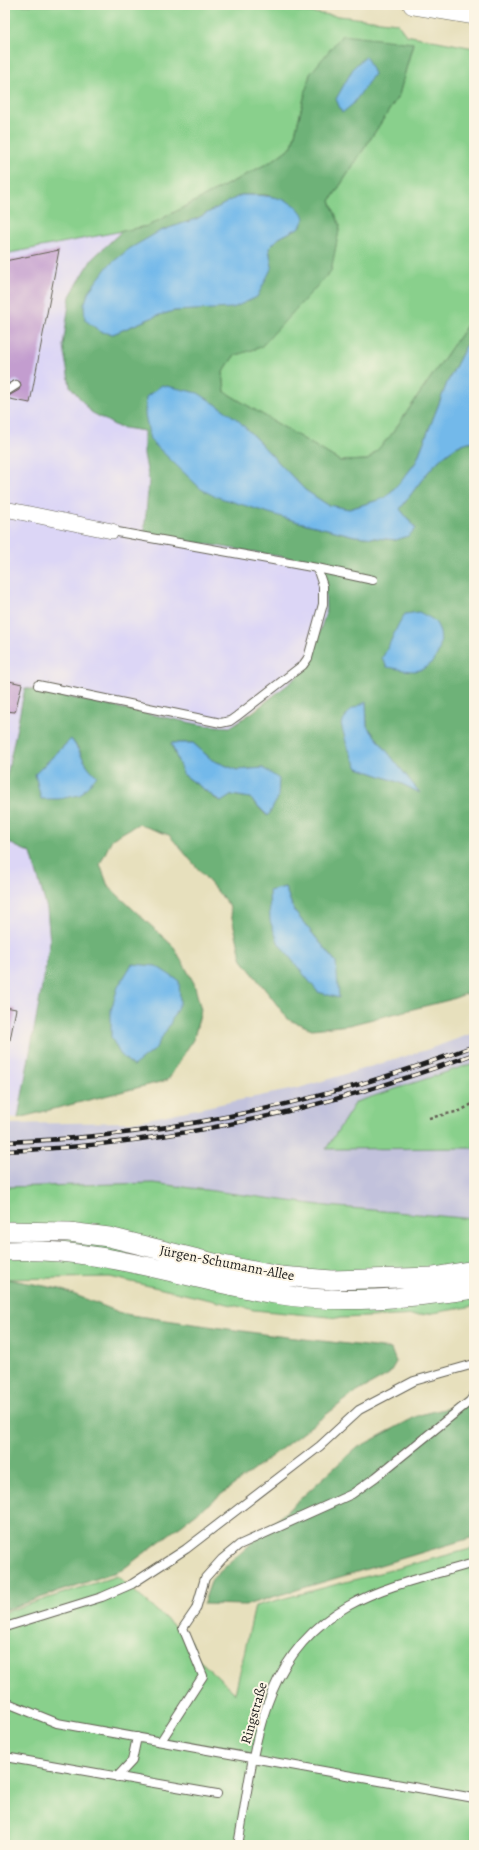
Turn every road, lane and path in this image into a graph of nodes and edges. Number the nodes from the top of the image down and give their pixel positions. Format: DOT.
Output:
graph roads {
  1 [pos="413,5"];
  2 [pos="474,15"];
  3 [pos="16,385"];
  4 [pos="5,392"];
  5 [pos="5,509"];
  6 [pos="112,531"];
  7 [pos="317,568"];
  8 [pos="373,580"];
  9 [pos="38,685"];
  10 [pos="474,1103"];
  11 [pos="429,1118"];
  12 [pos="5,1231"];
  13 [pos="5,1251"];
  14 [pos="474,1270"];
  15 [pos="474,1289"];
  16 [pos="474,1364"];
  17 [pos="474,1395"];
  18 [pos="474,1563"];
  19 [pos="5,1627"];
  20 [pos="5,1702"];
  21 [pos="137,1737"];
  22 [pos="160,1741"];
  23 [pos="5,1757"];
  24 [pos="254,1760"];
  25 [pos="117,1776"];
  26 [pos="218,1794"];
  27 [pos="474,1798"];
  28 [pos="238,1845"];
  1 -- 2 [label="street"];
  3 -- 4 [label="lane"];
  5 -- 6 [label="street"];
  6 -- 7 [label="lane"];
  7 -- 8 [label="lane"];
  7 -- 9 [label="lane"];
  10 -- 11 [label="path"];
  12 -- 14 [label="street, Jürgen-Schumann-Allee"];
  13 -- 15 [label="street, Jürgen-Schumann-Allee"];
  16 -- 19 [label="lane"];
  17 -- 22 [label="lane"];
  18 -- 24 [label="lane, Ringstraße"];
  20 -- 21 [label="lane"];
  21 -- 22 [label="lane"];
  21 -- 25 [label="lane"];
  22 -- 24 [label="lane"];
  23 -- 25 [label="lane"];
  24 -- 27 [label="lane"];
  24 -- 28 [label="lane, Ringstraße"];
  25 -- 26 [label="lane"];
}
